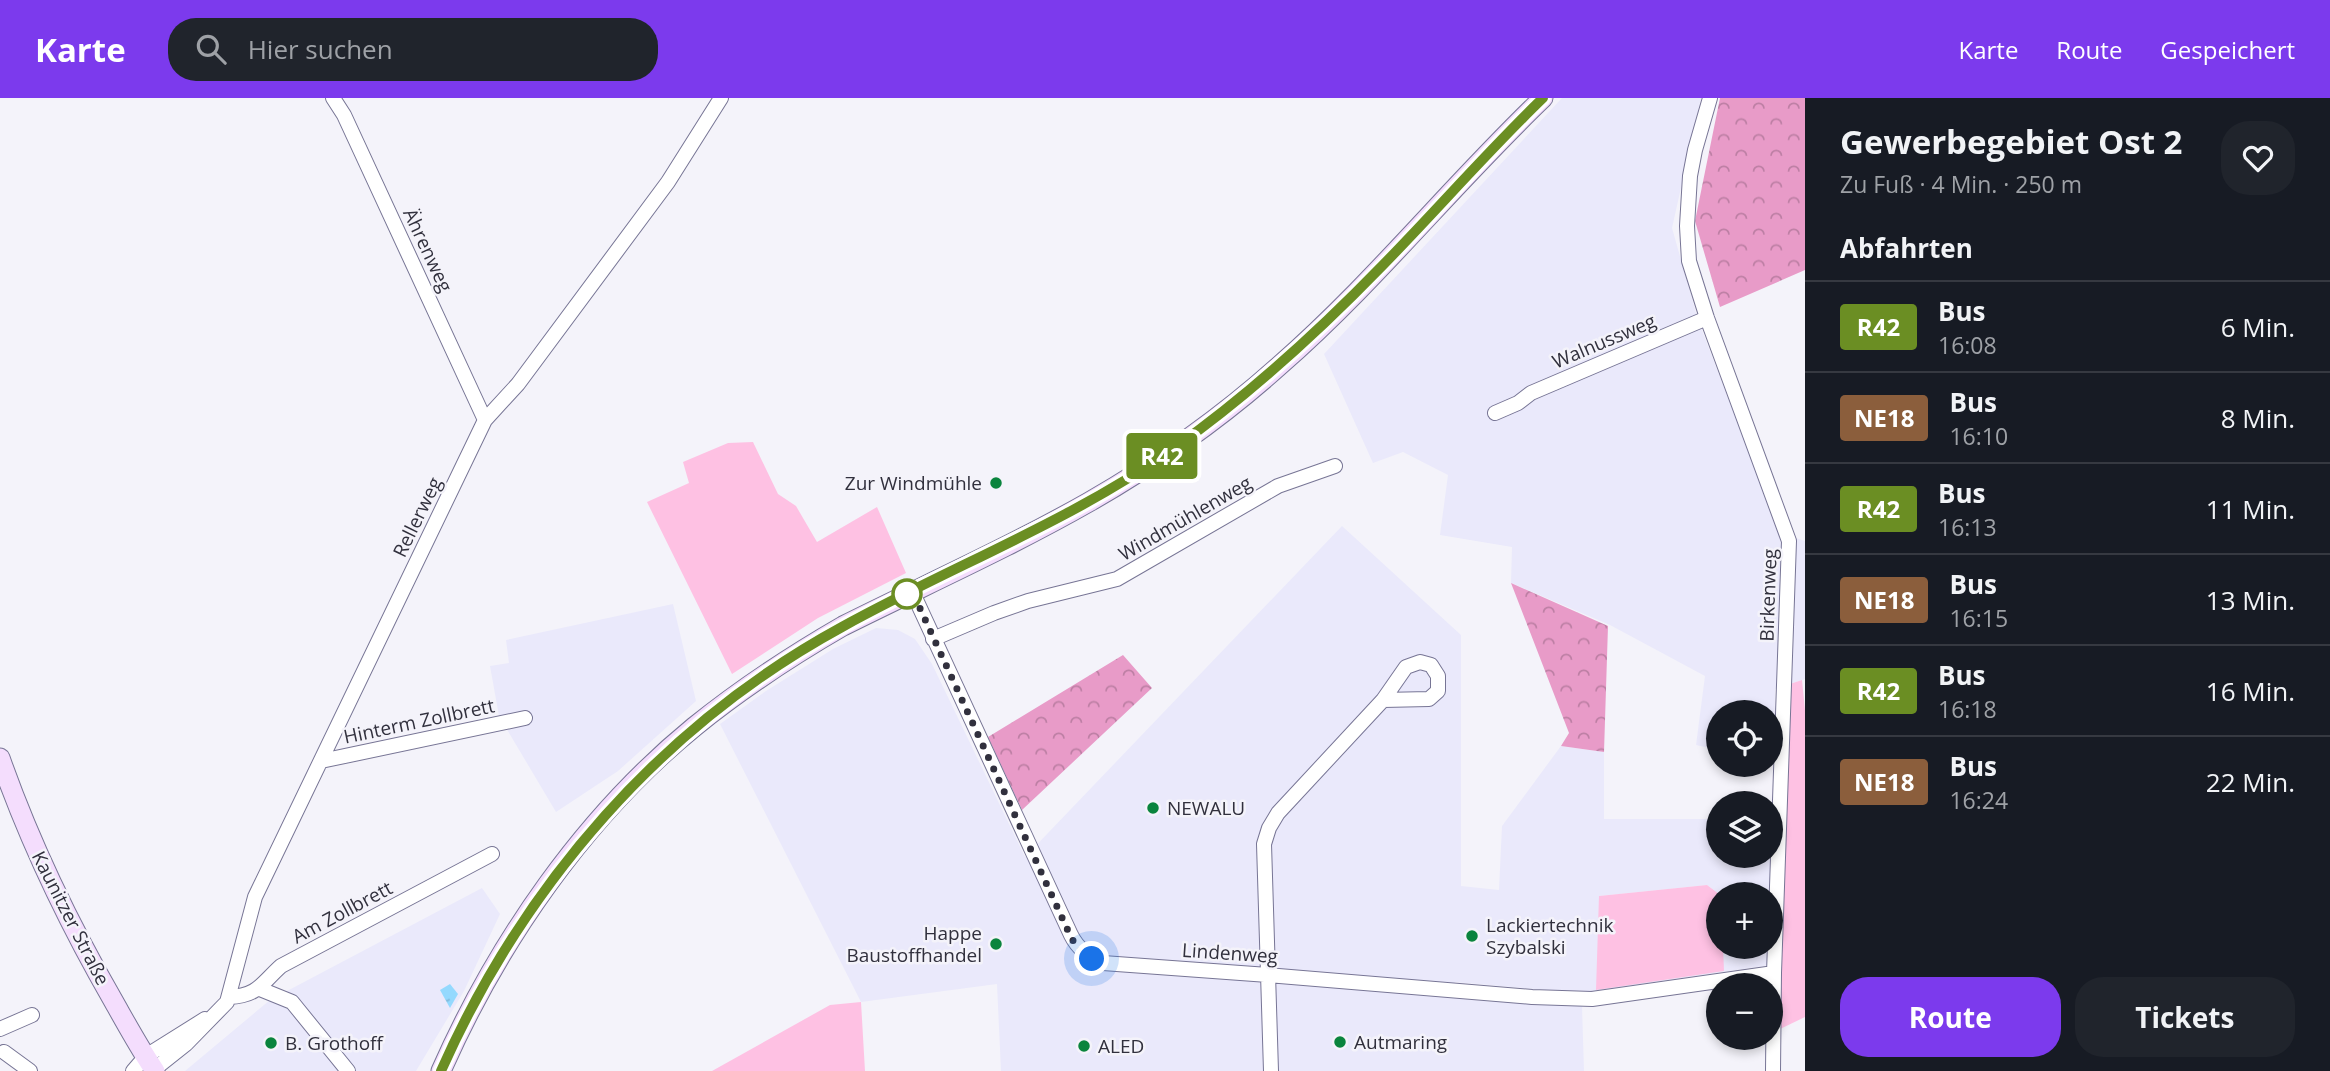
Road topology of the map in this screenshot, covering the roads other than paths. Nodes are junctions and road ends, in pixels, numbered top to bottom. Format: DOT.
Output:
graph roads {
  1 [pos="333,98"];
  2 [pos="721,98"];
  3 [pos="1543,98"];
  4 [pos="1710,98"];
  5 [pos="1707,318"];
  6 [pos="1494,413"];
  7 [pos="485,420"];
  8 [pos="1335,466"];
  9 [pos="912,591"];
  10 [pos="933,639"];
  11 [pos="1383,701"];
  12 [pos="525,718"];
  13 [pos="0,758"];
  14 [pos="321,761"];
  15 [pos="492,853"];
  16 [pos="1774,973"];
  17 [pos="1268,975"];
  18 [pos="1706,983"];
  19 [pos="260,989"];
  20 [pos="229,997"];
  21 [pos="32,1015"];
  22 [pos="0,1029"];
  23 [pos="0,1037"];
  24 [pos="1773,1050"];
  25 [pos="2,1054"];
  26 [pos="148,1068"];
  27 [pos="30,1071"];
  28 [pos="348,1071"];
  29 [pos="441,1071"];
  30 [pos="1271,1071"];
  31 [pos="1773,1071"];
  1 -- 7 [label="street, Ährenweg"];
  2 -- 7 [label="street, Rellerweg"];
  3 -- 9 [label="main road"];
  4 -- 5 [label="street, Birkenweg"];
  5 -- 6 [label="street, Walnussweg"];
  5 -- 16 [label="street, Birkenweg"];
  7 -- 14 [label="street, Rellerweg"];
  8 -- 10 [label="street, Windmühlenweg"];
  9 -- 10 [label="street, Lindenweg"];
  9 -- 29 [label="main road"];
  10 -- 17 [label="street, Lindenweg"];
  11 -- 17 [label="street"];
  12 -- 14 [label="street, Hinterm Zollbrett"];
  13 -- 26 [label="main road, Kaunitzer Straße"];
  14 -- 20 [label="street, Rellerweg"];
  15 -- 19 [label="street, Am Zollbrett"];
  17 -- 18 [label="street, Lindenweg"];
  17 -- 30 [label="street"];
  19 -- 20 [label="street"];
  19 -- 28 [label="street"];
  20 -- 26 [label="street"];
  21 -- 22 [label="street"];
  23 -- 25 [label="street"];
  24 -- 31 [label="street, Birkenweg"];
  25 -- 27 [label="street"];
}
